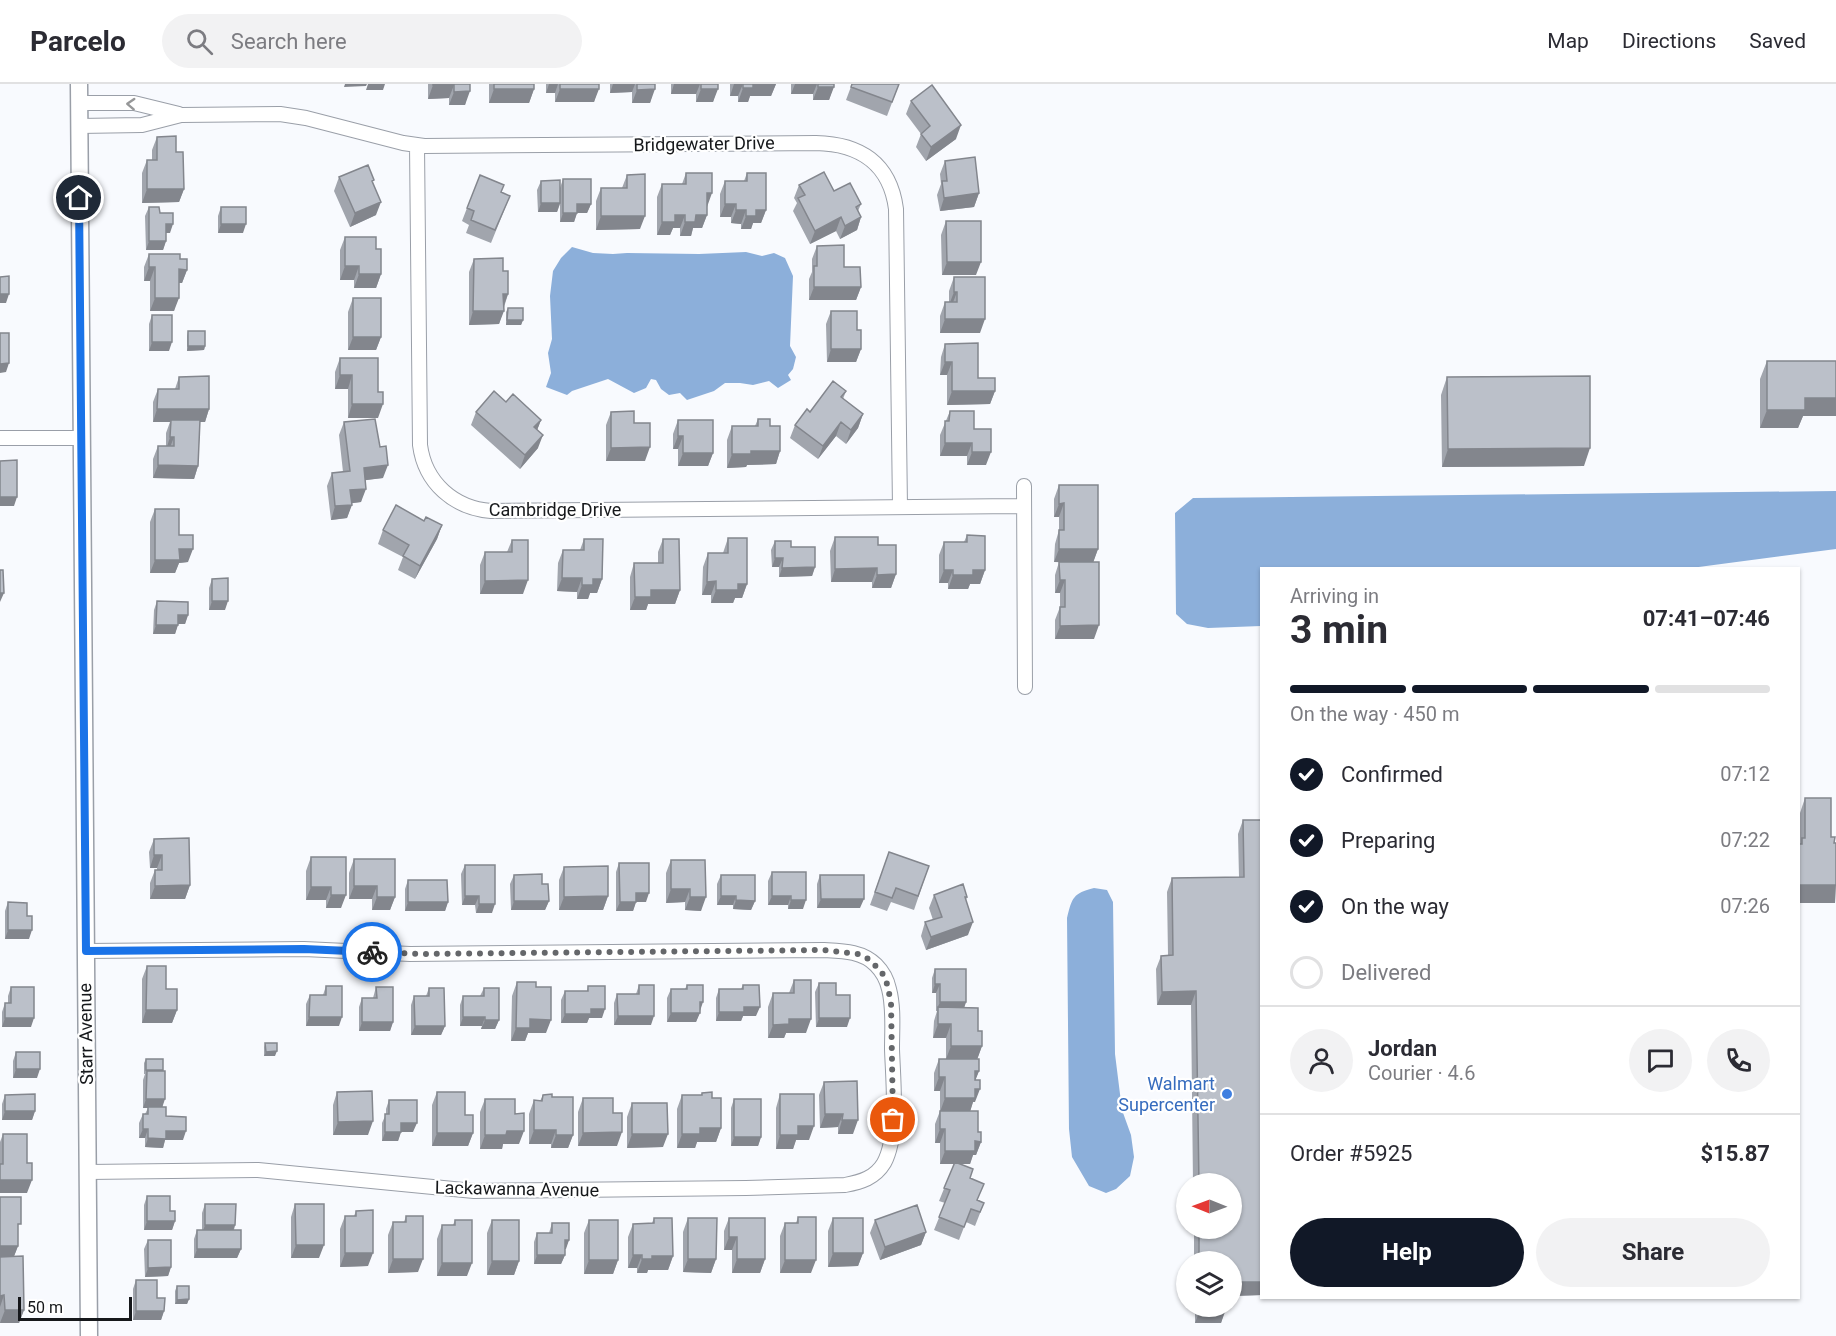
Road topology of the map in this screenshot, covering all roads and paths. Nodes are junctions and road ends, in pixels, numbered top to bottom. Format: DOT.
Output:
graph roads {
  1 [pos="79,84"];
  2 [pos="79,103"];
  3 [pos="181,115"];
  4 [pos="79,126"];
  5 [pos="417,145"];
  6 [pos="0,438"];
  7 [pos="81,438"];
  8 [pos="1024,486"];
  9 [pos="1024,506"];
  10 [pos="900,507"];
  11 [pos="1025,687"];
  12 [pos="86,951"];
  13 [pos="88,1172"];
  14 [pos="89,1336"];
  1 -- 2 [label="street, Starr Avenue"];
  3 -- 2 [label="street, Bridgewater Drive, one-way"];
  2 -- 4 [label="street, Starr Avenue"];
  3 -- 4 [label="street, Bridgewater Drive"];
  3 -- 5 [label="street, Bridgewater Drive"];
  4 -- 7 [label="street, Starr Avenue"];
  5 -- 10 [label="street, Bridgewater Drive"];
  5 -- 10 [label="street, Cambridge Drive"];
  6 -- 7 [label="street"];
  7 -- 12 [label="street, Starr Avenue"];
  8 -- 9 [label="street"];
  9 -- 10 [label="street, Cambridge Drive"];
  9 -- 11 [label="street"];
  12 -- 13 [label="street, Starr Avenue"];
  12 -- 13 [label="street, Lackawanna Avenue"];
  13 -- 14 [label="street, Starr Avenue"];
}
